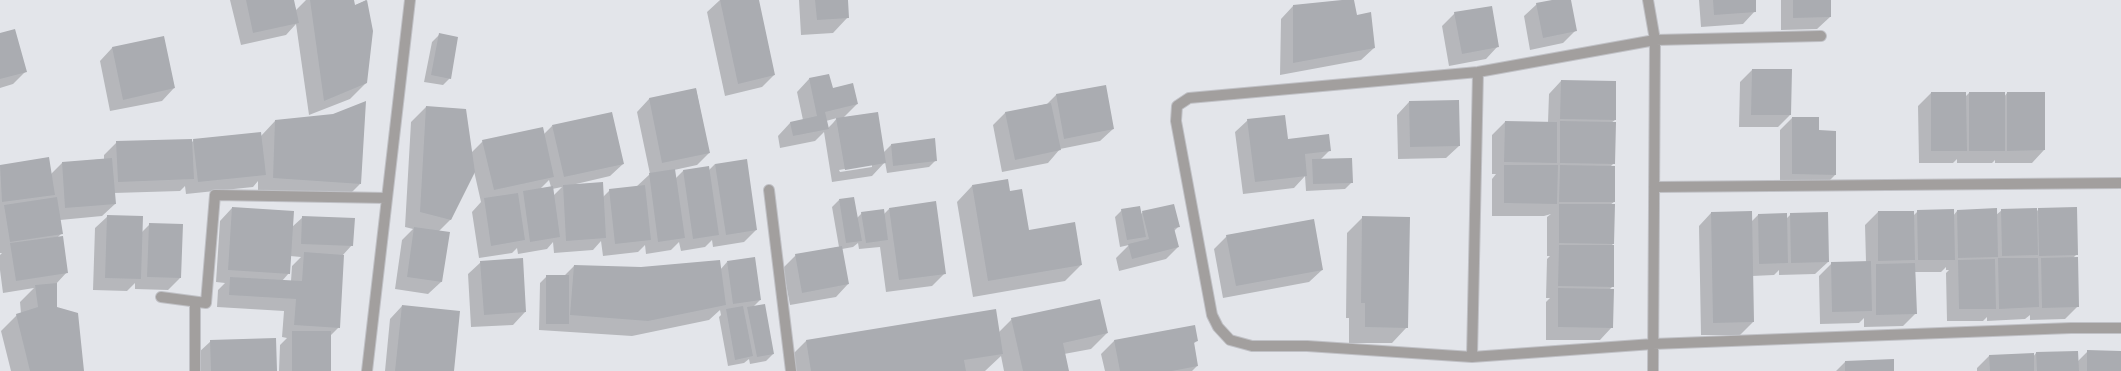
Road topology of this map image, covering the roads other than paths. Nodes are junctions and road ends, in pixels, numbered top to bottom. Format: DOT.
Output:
graph roads {
  1 [pos="410,0"];
  2 [pos="1648,0"];
  3 [pos="1821,36"];
  4 [pos="1655,40"];
  5 [pos="1478,72"];
  6 [pos="2121,183"];
  7 [pos="1654,186"];
  8 [pos="769,190"];
  9 [pos="387,198"];
  10 [pos="162,297"];
  11 [pos="195,302"];
  12 [pos="2121,328"];
  13 [pos="1653,344"];
  14 [pos="1472,357"];
  15 [pos="196,371"];
  16 [pos="367,371"];
  17 [pos="791,371"];
  18 [pos="1653,371"];
  1 -- 9 [label="street"];
  2 -- 4 [label="street"];
  3 -- 4 [label="street"];
  4 -- 5 [label="street"];
  4 -- 7 [label="street"];
  5 -- 14 [label="street"];
  5 -- 14 [label="street"];
  6 -- 7 [label="street"];
  7 -- 13 [label="street"];
  8 -- 17 [label="street"];
  9 -- 11 [label="street"];
  9 -- 16 [label="street"];
  10 -- 11 [label="street"];
  11 -- 15 [label="street"];
  12 -- 13 [label="street"];
  13 -- 14 [label="street"];
  13 -- 18 [label="street"];
}
